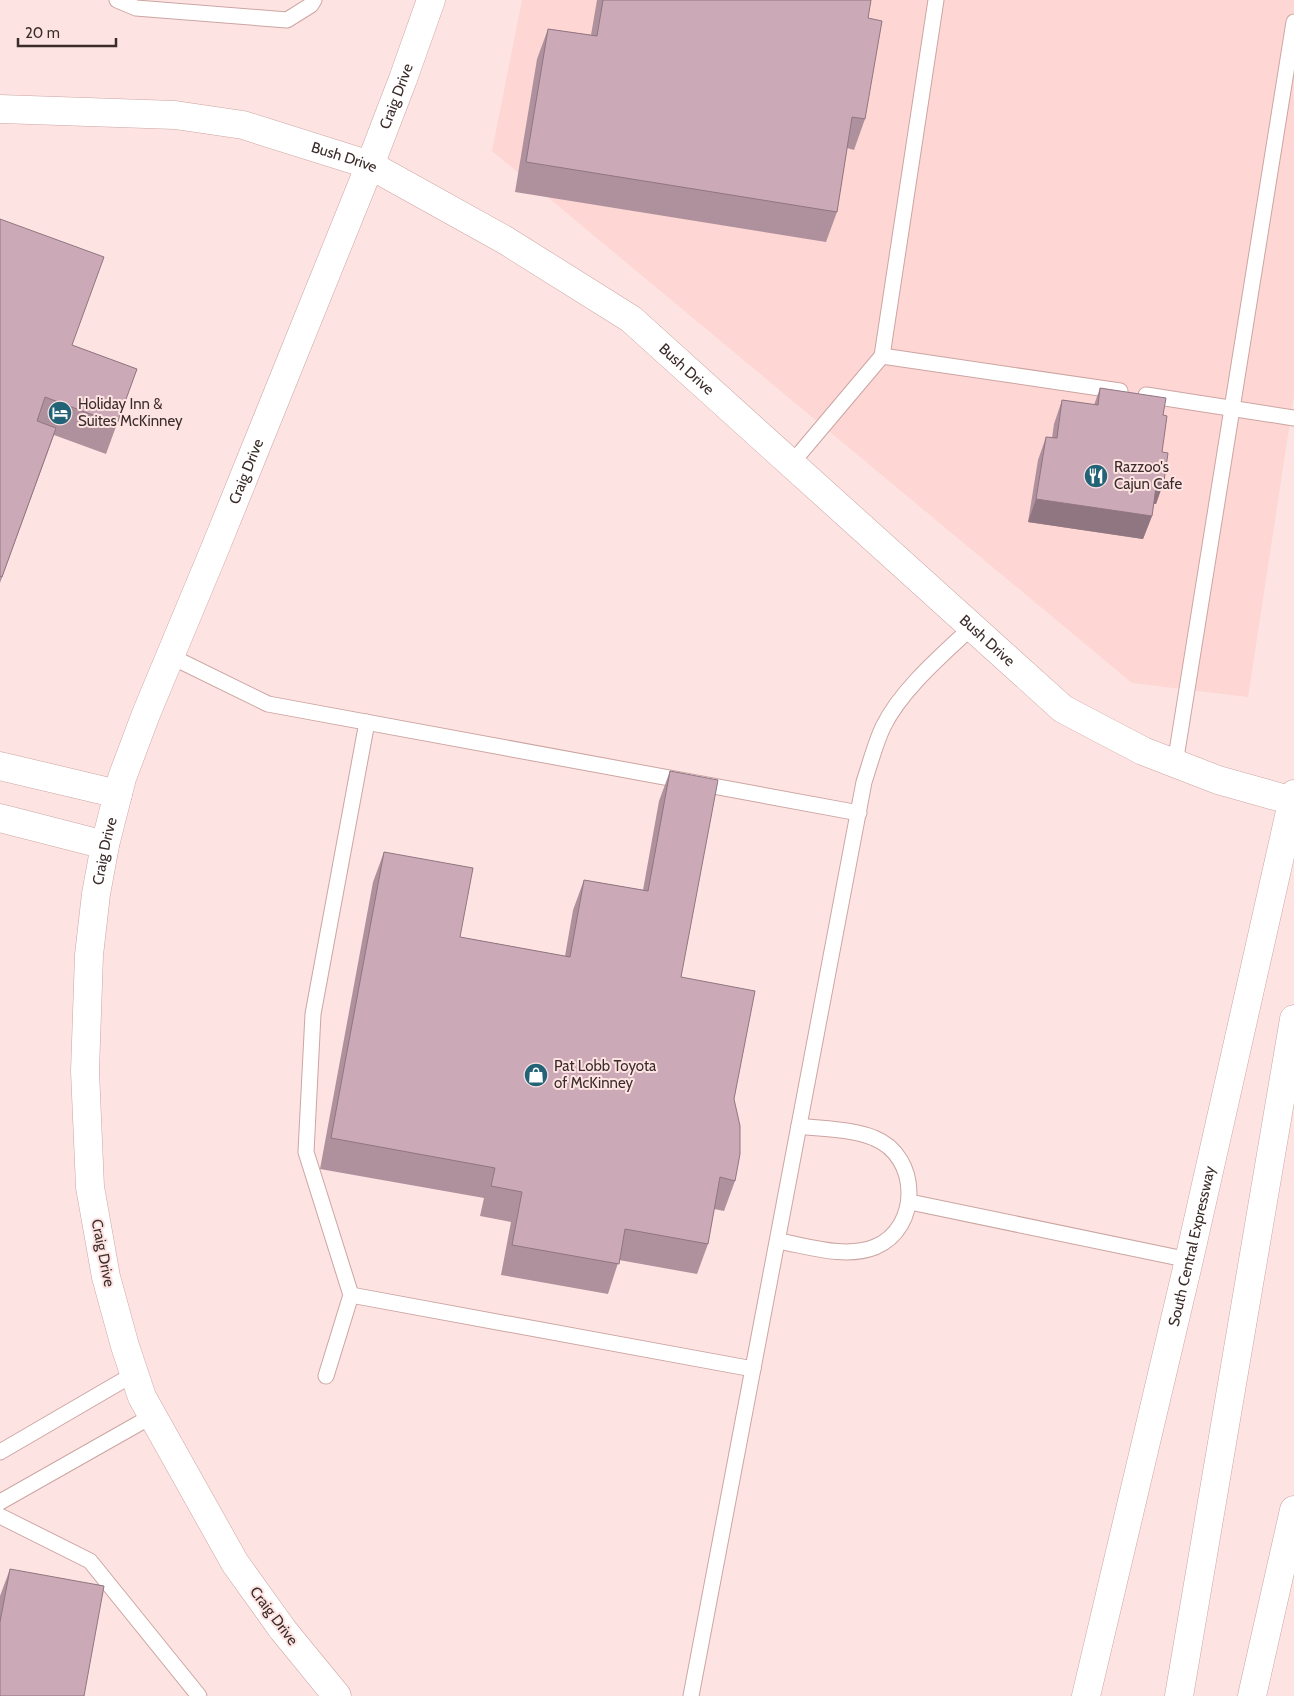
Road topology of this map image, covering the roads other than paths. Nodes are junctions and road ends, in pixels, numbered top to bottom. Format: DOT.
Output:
graph roads {
  1 [pos="117,0"];
  2 [pos="314,0"];
  3 [pos="431,0"];
  4 [pos="936,0"];
  5 [pos="1294,22"];
  6 [pos="0,109"];
  7 [pos="370,165"];
  8 [pos="882,356"];
  9 [pos="1231,408"];
  10 [pos="1294,418"];
  11 [pos="791,464"];
  12 [pos="972,627"];
  13 [pos="170,656"];
  14 [pos="368,722"];
  15 [pos="1175,764"];
  16 [pos="0,766"];
  17 [pos="118,794"];
  18 [pos="1293,797"];
  19 [pos="859,813"];
  20 [pos="0,818"];
  21 [pos="105,845"];
  22 [pos="1294,1019"];
  23 [pos="799,1126"];
  24 [pos="910,1202"];
  25 [pos="778,1241"];
  26 [pos="1188,1260"];
  27 [pos="351,1295"];
  28 [pos="754,1369"];
  29 [pos="134,1374"];
  30 [pos="326,1376"];
  31 [pos="152,1416"];
  32 [pos="0,1452"];
  33 [pos="0,1502"];
  34 [pos="1294,1510"];
  35 [pos="0,1516"];
  36 [pos="199,1696"];
  37 [pos="337,1696"];
  38 [pos="691,1696"];
  39 [pos="1086,1696"];
  40 [pos="1179,1696"];
  41 [pos="1252,1696"];
  1 -- 2 [label="lane"];
  3 -- 7 [label="main road, Craig Drive"];
  4 -- 8 [label="lane"];
  5 -- 9 [label="lane"];
  6 -- 7 [label="main road, Bush Drive"];
  7 -- 11 [label="main road, Bush Drive"];
  7 -- 13 [label="main road, Craig Drive"];
  8 -- 9 [label="lane"];
  8 -- 11 [label="lane"];
  9 -- 10 [label="lane"];
  9 -- 15 [label="lane"];
  11 -- 12 [label="main road, Bush Drive"];
  12 -- 15 [label="main road, Bush Drive"];
  12 -- 19 [label="lane"];
  13 -- 14 [label="lane"];
  13 -- 17 [label="main road, Craig Drive"];
  14 -- 19 [label="lane"];
  14 -- 27 [label="lane"];
  15 -- 18 [label="main road, Bush Drive"];
  16 -- 17 [label="main road"];
  17 -- 21 [label="main road, Craig Drive"];
  18 -- 26 [label="main road, South Central Expressway"];
  19 -- 23 [label="lane"];
  20 -- 21 [label="main road"];
  21 -- 29 [label="main road, Craig Drive"];
  22 -- 40 [label="main road"];
  23 -- 24 [label="lane"];
  23 -- 25 [label="lane"];
  24 -- 25 [label="lane"];
  24 -- 26 [label="lane"];
  25 -- 28 [label="lane"];
  26 -- 39 [label="main road, South Central Expressway"];
  27 -- 28 [label="lane"];
  27 -- 30 [label="lane"];
  28 -- 38 [label="lane"];
  29 -- 31 [label="main road, Craig Drive"];
  29 -- 32 [label="lane"];
  31 -- 33 [label="lane"];
  31 -- 37 [label="main road, Craig Drive"];
  34 -- 41 [label="main road"];
  35 -- 36 [label="lane"];
}
